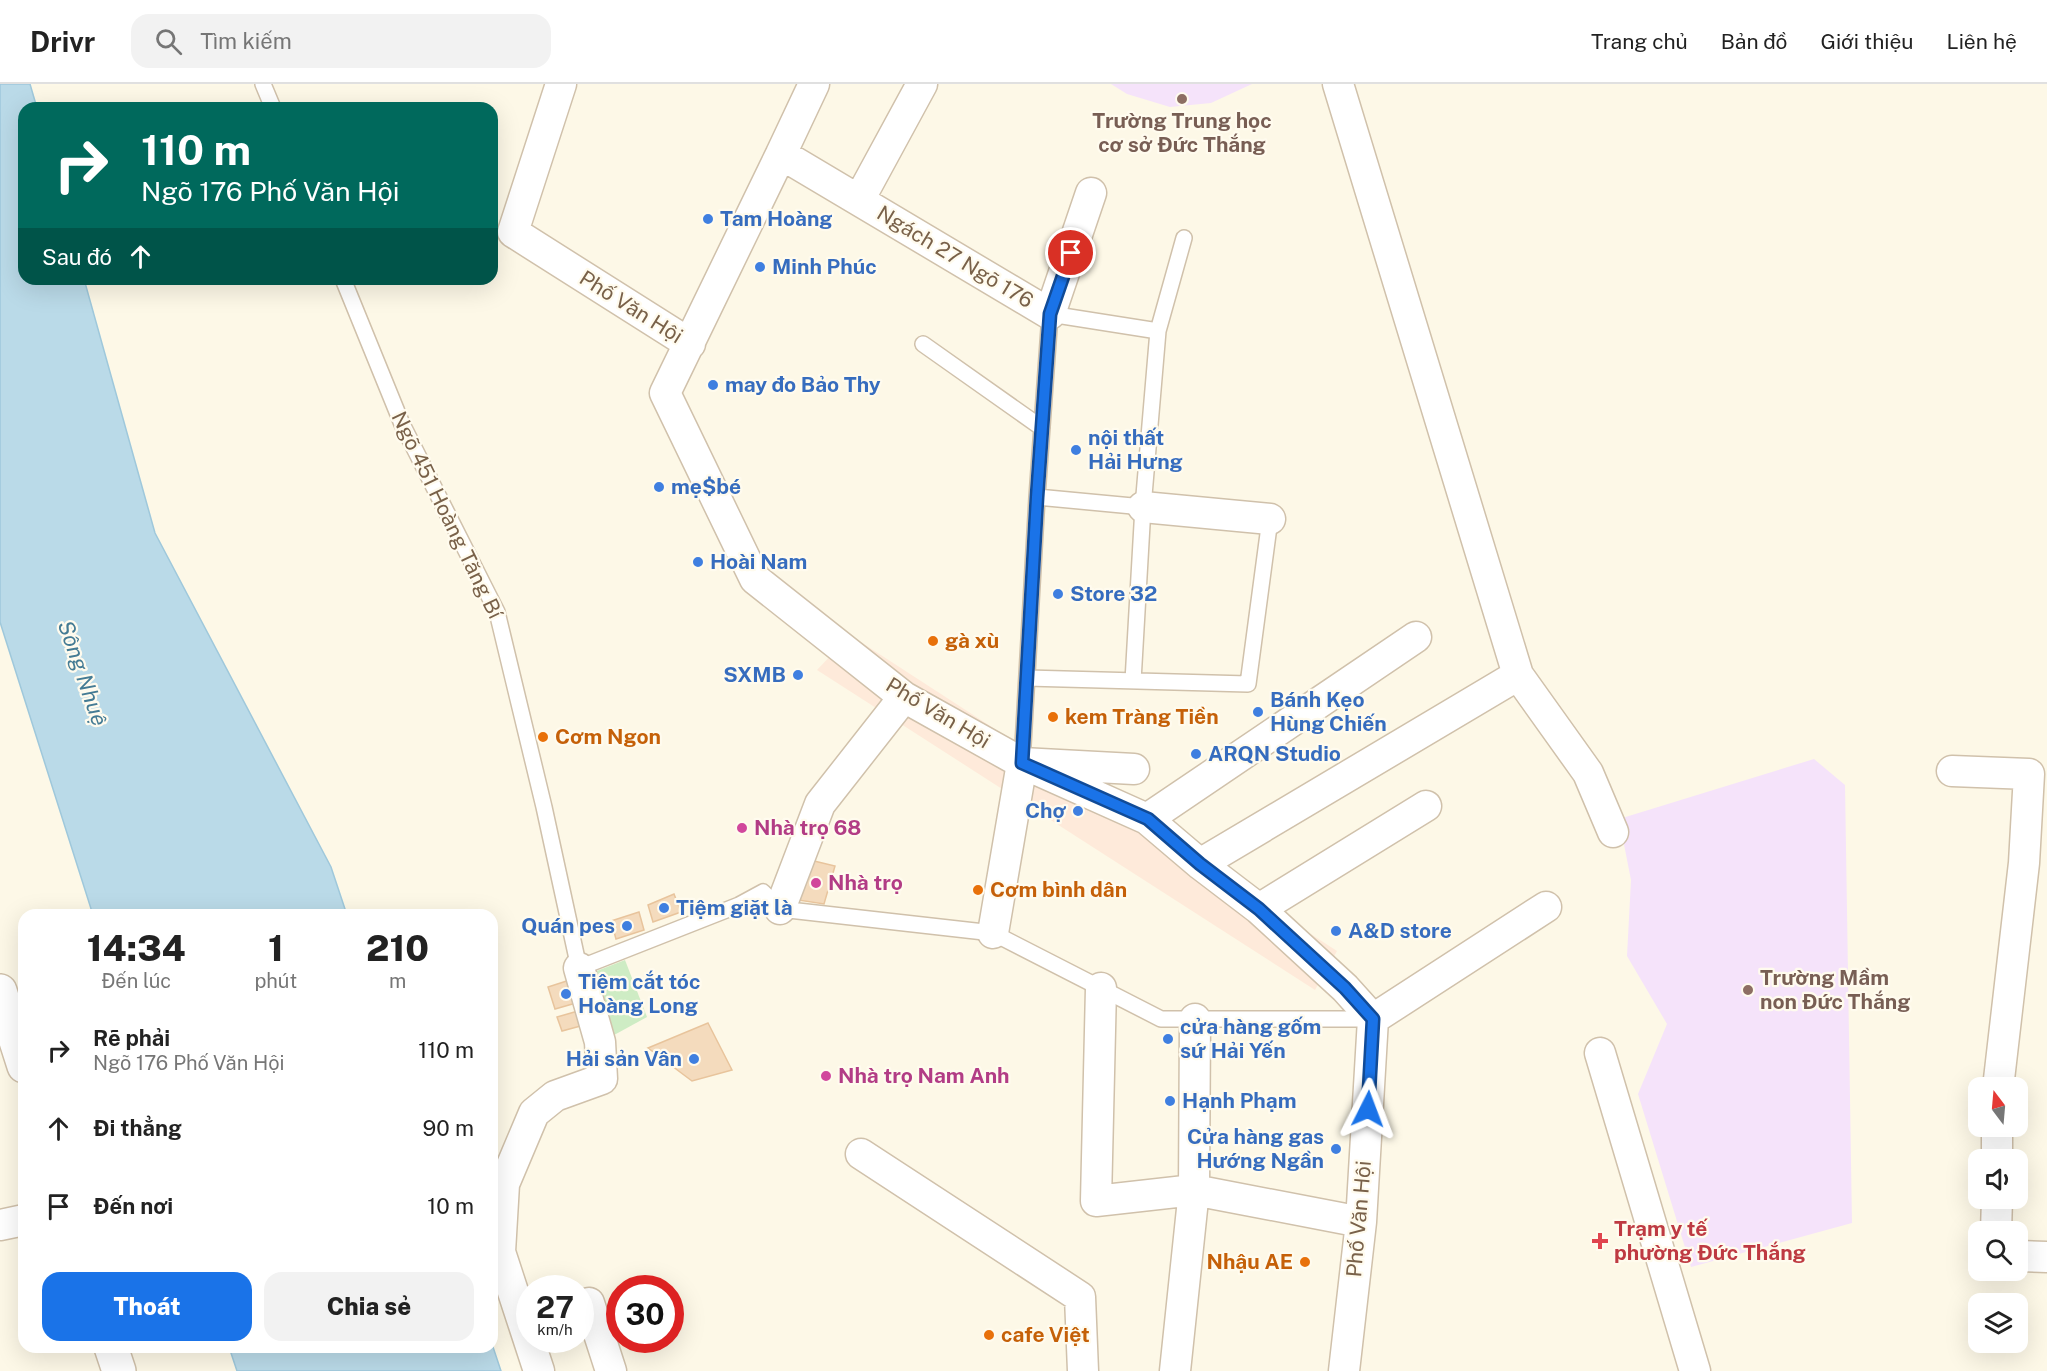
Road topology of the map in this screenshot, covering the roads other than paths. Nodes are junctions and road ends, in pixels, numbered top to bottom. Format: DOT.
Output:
graph roads {
  1 [pos="263,84"];
  2 [pos="561,84"];
  3 [pos="814,84"];
  4 [pos="922,84"];
  5 [pos="1338,84"];
  6 [pos="270,102"];
  7 [pos="781,154"];
  8 [pos="1091,193"];
  9 [pos="859,200"];
  10 [pos="1184,238"];
  11 [pos="345,285"];
  12 [pos="1050,314"];
  13 [pos="1158,331"];
  14 [pos="690,344"];
  15 [pos="923,344"];
  16 [pos="1042,428"];
  17 [pos="1037,497"];
  18 [pos="1143,507"];
  19 [pos="1270,519"];
  20 [pos="1416,637"];
  21 [pos="1518,675"];
  22 [pos="1028,678"];
  23 [pos="1133,681"];
  24 [pos="904,697"];
  25 [pos="1022,763"];
  26 [pos="1134,769"];
  27 [pos="1952,771"];
  28 [pos="1426,806"];
  29 [pos="1148,819"];
  30 [pos="1613,832"];
  31 [pos="1200,864"];
  32 [pos="2035,869"];
  33 [pos="1546,907"];
  34 [pos="780,909"];
  35 [pos="1259,909"];
  36 [pos="993,933"];
  37 [pos="579,968"];
  38 [pos="1101,988"];
  39 [pos="0,991"];
  40 [pos="1195,1019"];
  41 [pos="1373,1019"];
  42 [pos="18,1047"];
  43 [pos="1600,1053"];
  44 [pos="2000,1077"];
  45 [pos="861,1154"];
  46 [pos="1194,1190"];
  47 [pos="18,1221"];
  48 [pos="1361,1222"];
  49 [pos="0,1225"];
  50 [pos="2028,1256"];
  51 [pos="2047,1257"];
  52 [pos="594,1318"];
  53 [pos="113,1353"];
  54 [pos="119,1371"];
  55 [pos="539,1371"];
  56 [pos="611,1371"];
  57 [pos="1083,1371"];
  58 [pos="1175,1371"];
  59 [pos="1344,1371"];
  60 [pos="1695,1371"];
  1 -- 6 [label="lane"];
  2 -- 14 [label="street, Phố Văn Hội"];
  3 -- 7 [label="street"];
  4 -- 9 [label="street"];
  5 -- 21 [label="street"];
  7 -- 9 [label="street, Ngách 27 Ngõ 176"];
  7 -- 14 [label="street"];
  8 -- 12 [label="street"];
  9 -- 12 [label="street, Ngách 27 Ngõ 176"];
  10 -- 13 [label="lane"];
  11 -- 37 [label="lane, Ngõ 451 Hoàng Tăng Bí"];
  12 -- 13 [label="lane"];
  12 -- 16 [label="lane"];
  13 -- 18 [label="lane"];
  14 -- 24 [label="street, Phố Văn Hội"];
  15 -- 16 [label="lane"];
  16 -- 17 [label="lane"];
  17 -- 18 [label="lane"];
  17 -- 22 [label="lane"];
  18 -- 19 [label="street"];
  18 -- 23 [label="lane"];
  19 -- 23 [label="lane"];
  20 -- 29 [label="street"];
  21 -- 30 [label="street"];
  21 -- 31 [label="street"];
  22 -- 23 [label="lane"];
  22 -- 25 [label="lane"];
  24 -- 25 [label="street, Phố Văn Hội"];
  24 -- 34 [label="street"];
  25 -- 26 [label="street"];
  25 -- 29 [label="street, Phố Văn Hội"];
  25 -- 36 [label="street"];
  27 -- 32 [label="street"];
  28 -- 35 [label="street"];
  29 -- 31 [label="street, Phố Văn Hội"];
  31 -- 35 [label="street, Phố Văn Hội"];
  32 -- 44 [label="street"];
  33 -- 41 [label="street"];
  34 -- 36 [label="lane"];
  34 -- 37 [label="lane"];
  35 -- 41 [label="street, Phố Văn Hội"];
  36 -- 38 [label="lane"];
  37 -- 55 [label="street"];
  38 -- 40 [label="lane"];
  38 -- 46 [label="street"];
  39 -- 42 [label="street"];
  40 -- 41 [label="lane"];
  40 -- 46 [label="street"];
  41 -- 48 [label="street, Phố Văn Hội"];
  43 -- 60 [label="street"];
  45 -- 57 [label="street"];
  46 -- 48 [label="street"];
  46 -- 58 [label="street"];
  47 -- 49 [label="street"];
  48 -- 59 [label="street, Phố Văn Hội"];
  50 -- 51 [label="street"];
  52 -- 56 [label="street"];
  53 -- 54 [label="street"];
}
